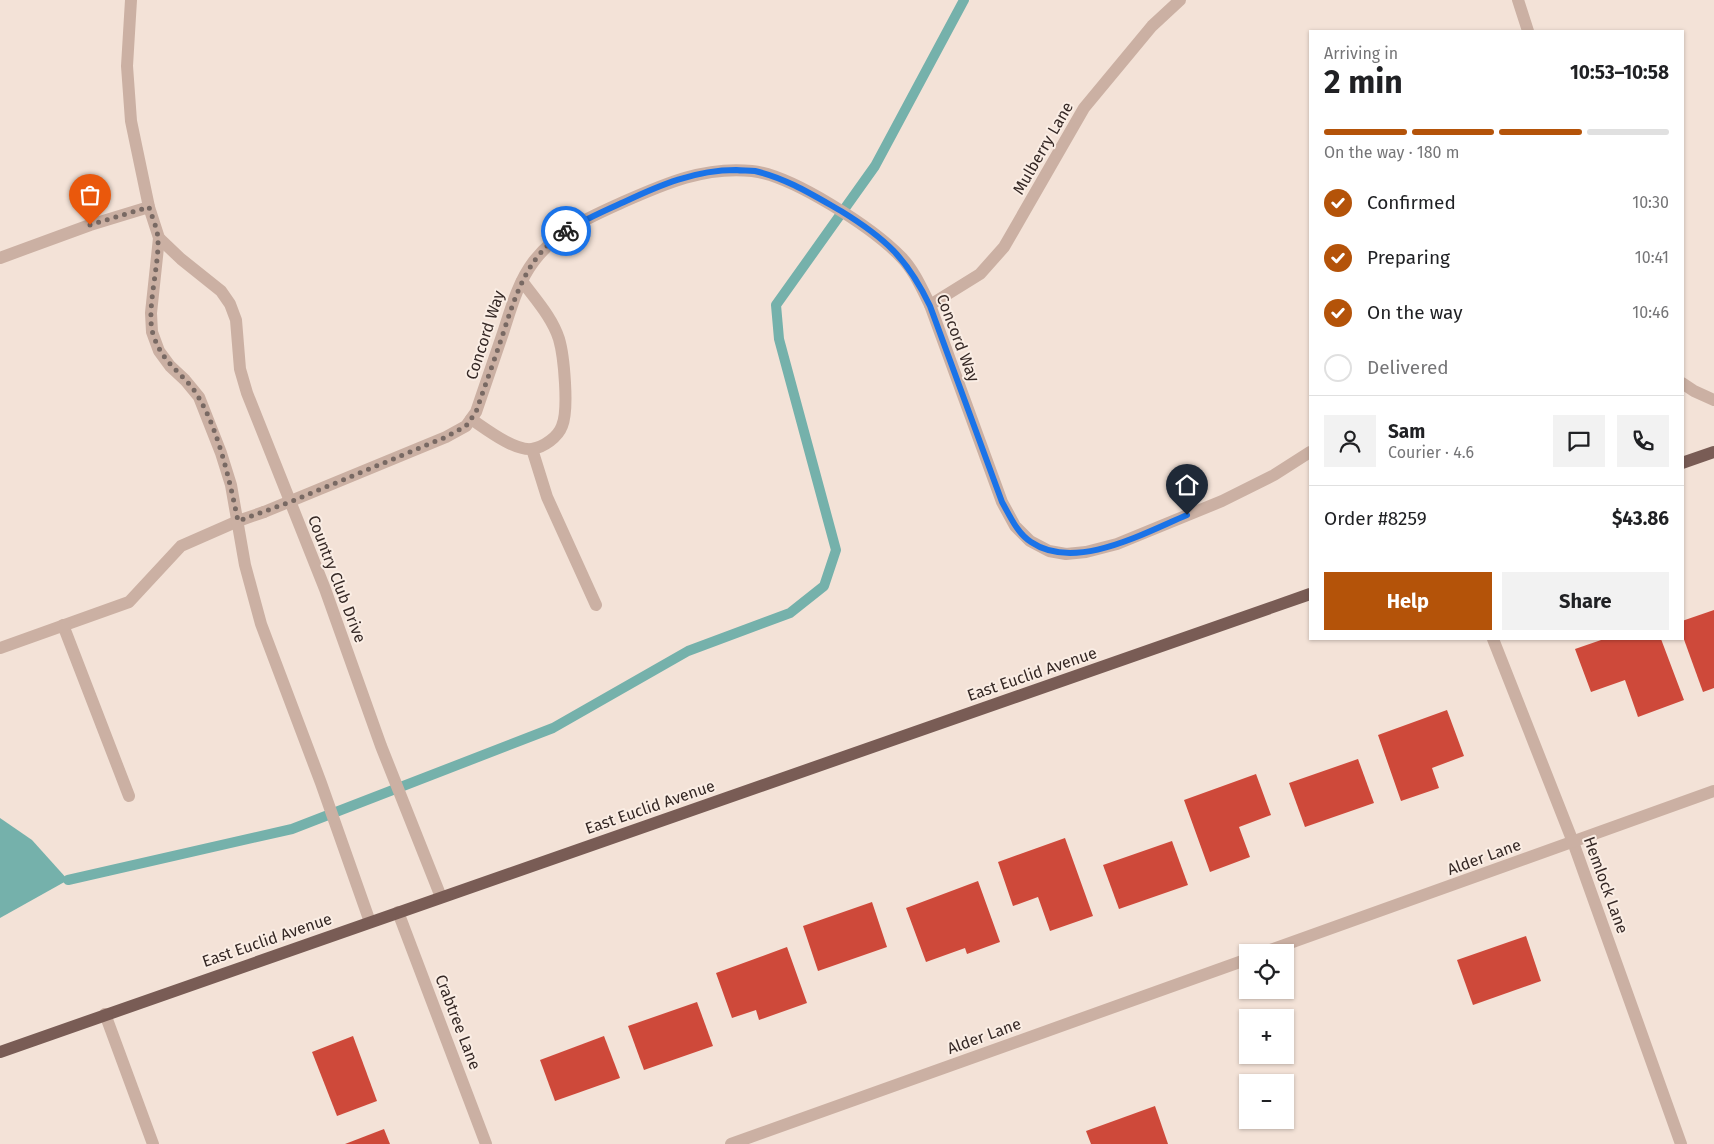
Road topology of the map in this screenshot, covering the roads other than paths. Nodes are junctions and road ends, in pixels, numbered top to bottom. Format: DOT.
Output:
graph roads {
  1 [pos="132,0"];
  2 [pos="1180,0"];
  3 [pos="1518,0"];
  4 [pos="1528,30"];
  5 [pos="149,207"];
  6 [pos="159,238"];
  7 [pos="0,258"];
  8 [pos="522,281"];
  9 [pos="930,306"];
  10 [pos="1684,384"];
  11 [pos="1714,400"];
  12 [pos="471,420"];
  13 [pos="532,449"];
  14 [pos="1714,452"];
  15 [pos="1309,453"];
  16 [pos="1684,462"];
  17 [pos="290,502"];
  18 [pos="238,521"];
  19 [pos="1309,594"];
  20 [pos="596,605"];
  21 [pos="63,625"];
  22 [pos="1493,640"];
  23 [pos="0,648"];
  24 [pos="1714,791"];
  25 [pos="129,796"];
  26 [pos="1573,842"];
  27 [pos="441,897"];
  28 [pos="398,912"];
  29 [pos="370,922"];
  30 [pos="1287,944"];
  31 [pos="1239,962"];
  32 [pos="106,1014"];
  33 [pos="0,1052"];
  34 [pos="153,1144"];
  35 [pos="486,1144"];
  36 [pos="730,1144"];
  37 [pos="1681,1144"];
  1 -- 5 [label="street, Country Club Drive"];
  2 -- 9 [label="street, Mulberry Lane"];
  3 -- 4 [label="street"];
  5 -- 6 [label="street, Country Club Drive"];
  5 -- 7 [label="street"];
  6 -- 17 [label="street, Country Club Drive"];
  6 -- 18 [label="street, Country Club Drive"];
  8 -- 9 [label="street, Concord Way"];
  8 -- 12 [label="street, Concord Way"];
  8 -- 13 [label="street"];
  9 -- 15 [label="street, Concord Way"];
  10 -- 11 [label="street"];
  12 -- 13 [label="street"];
  12 -- 17 [label="street"];
  13 -- 20 [label="street"];
  14 -- 16 [label="main road"];
  17 -- 18 [label="street"];
  17 -- 27 [label="street, Country Club Drive"];
  18 -- 21 [label="street"];
  18 -- 29 [label="street, Country Club Drive"];
  19 -- 27 [label="main road, East Euclid Avenue"];
  21 -- 23 [label="street"];
  21 -- 25 [label="street"];
  22 -- 26 [label="street, Hemlock Lane"];
  24 -- 26 [label="street, Alder Lane"];
  26 -- 30 [label="street, Alder Lane"];
  26 -- 37 [label="street, Hemlock Lane"];
  27 -- 28 [label="main road, East Euclid Avenue"];
  28 -- 29 [label="main road, East Euclid Avenue"];
  28 -- 35 [label="street, Crabtree Lane"];
  29 -- 32 [label="main road, East Euclid Avenue"];
  31 -- 36 [label="street, Alder Lane"];
  32 -- 33 [label="main road, East Euclid Avenue"];
  32 -- 34 [label="street"];
}
